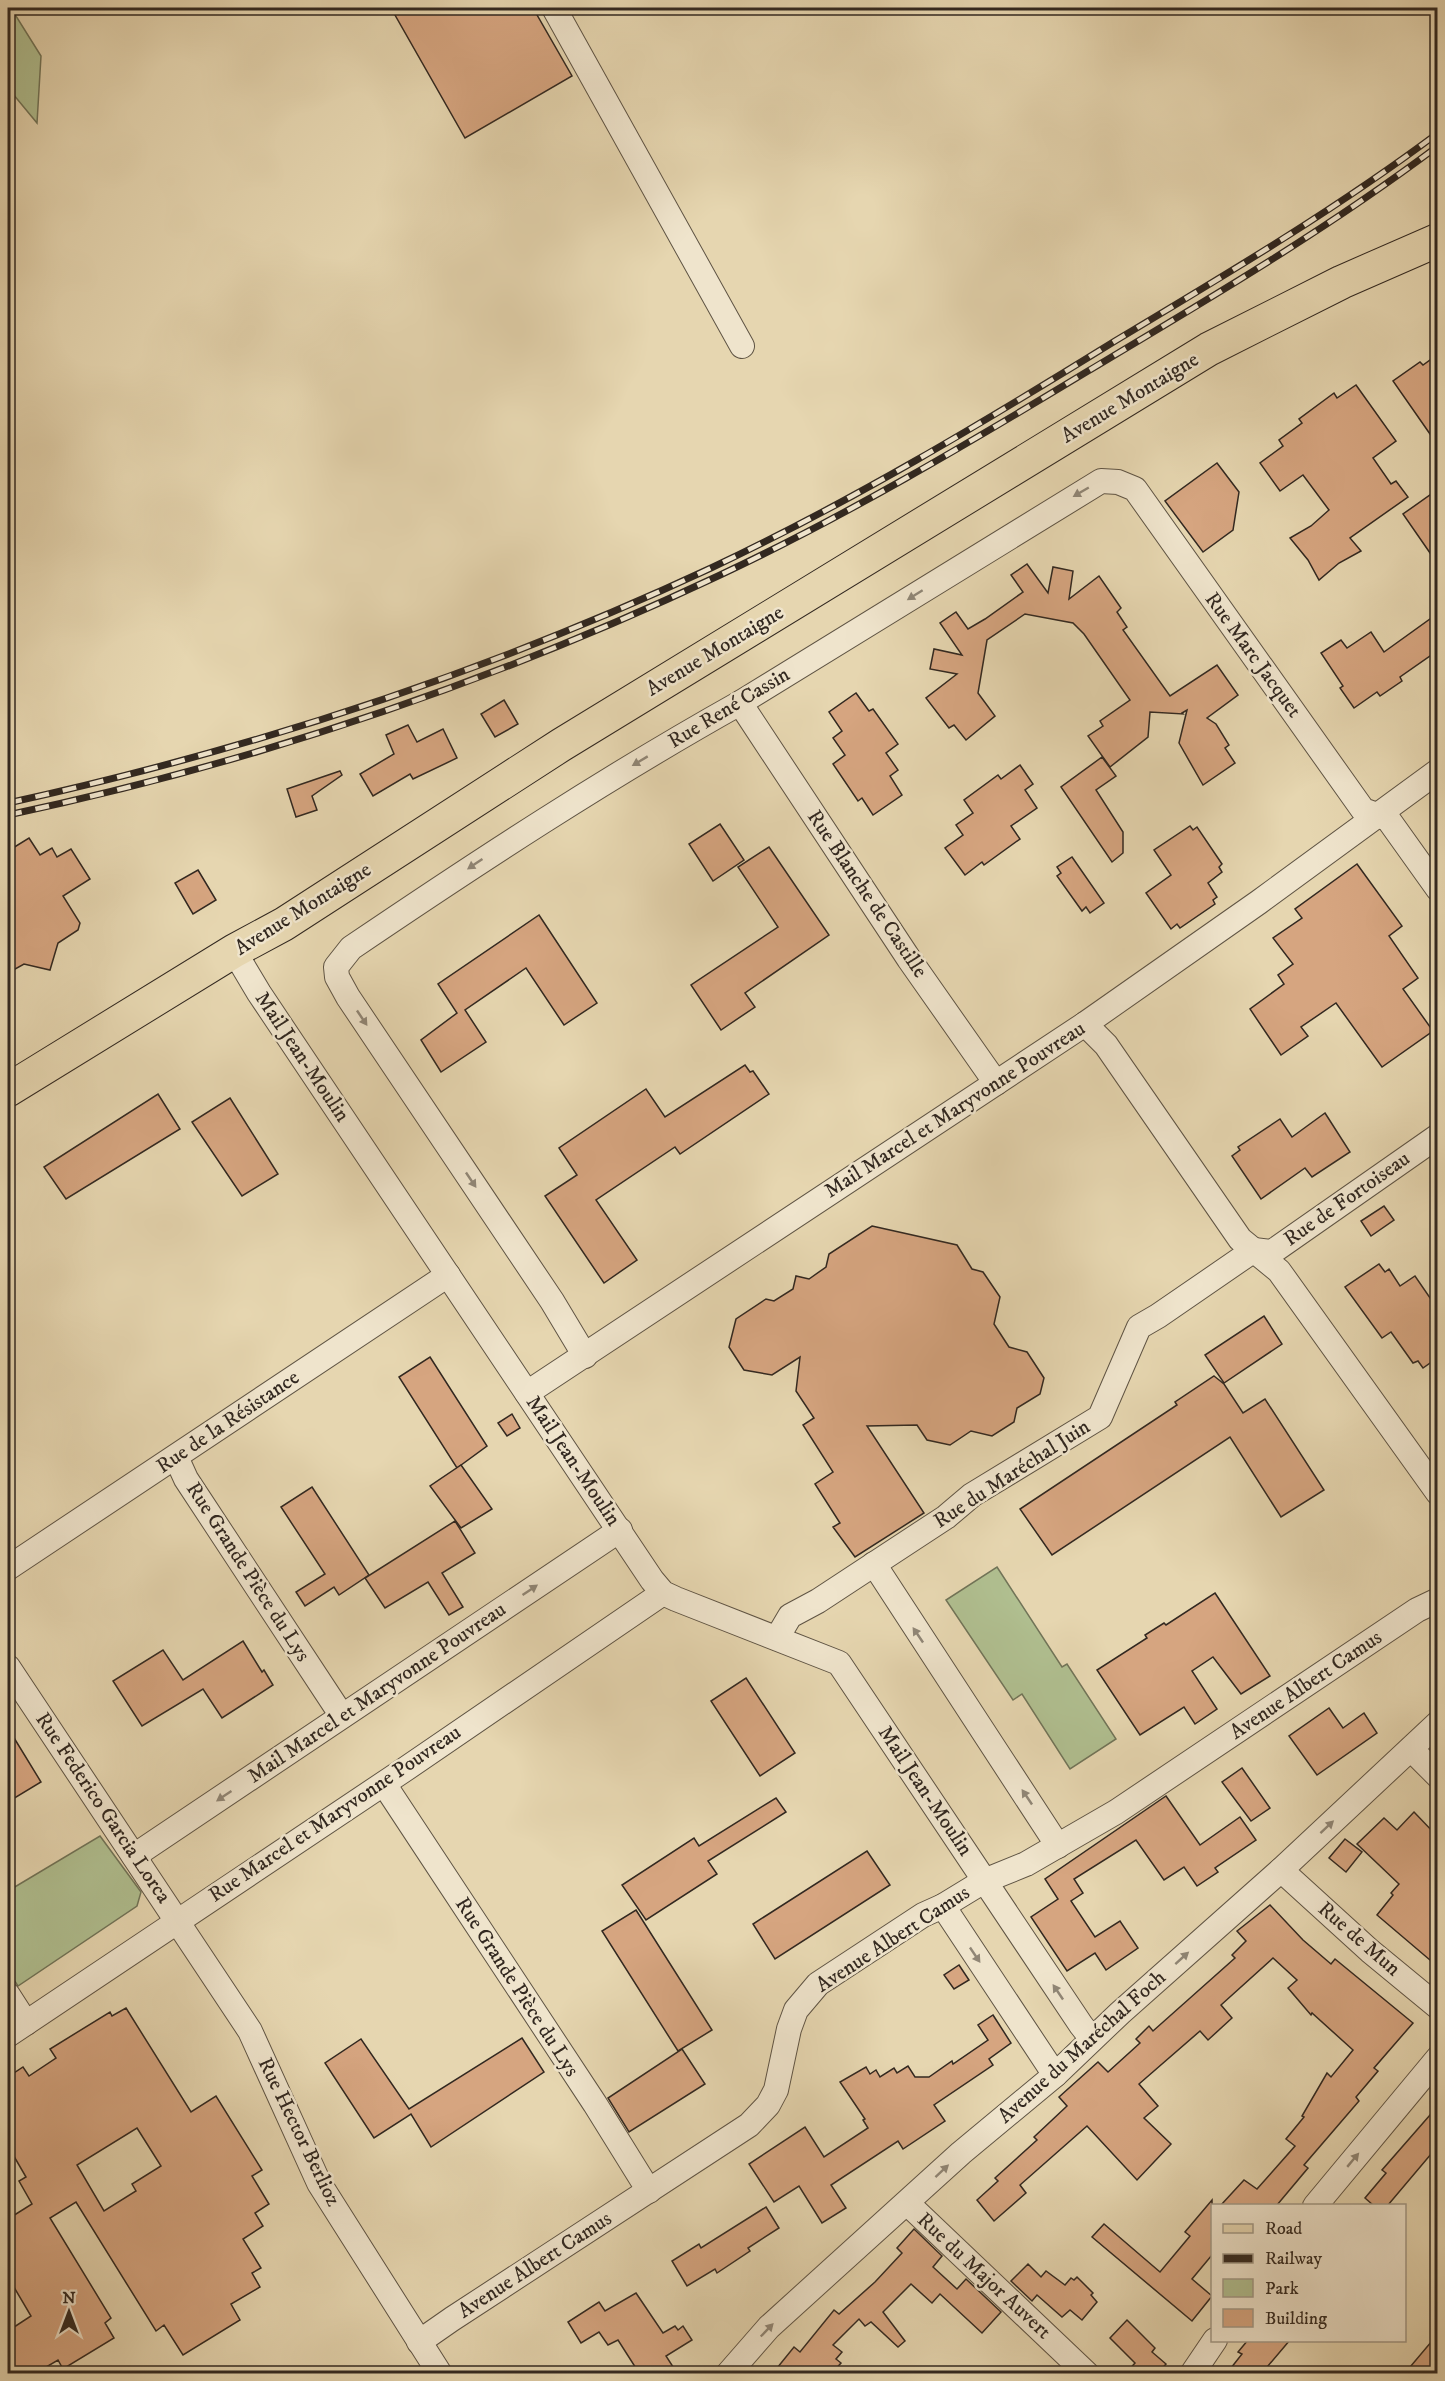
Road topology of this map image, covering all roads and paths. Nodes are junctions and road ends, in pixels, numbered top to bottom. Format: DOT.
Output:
graph roads {
  1 [pos="554,8"];
  2 [pos="1437,240"];
  3 [pos="742,346"];
  4 [pos="1135,489"];
  5 [pos="740,703"];
  6 [pos="1437,771"];
  7 [pos="1376,816"];
  8 [pos="1437,889"];
  9 [pos="234,951"];
  10 [pos="1085,1024"];
  11 [pos="996,1083"];
  12 [pos="8,1090"];
  13 [pos="1437,1136"];
  14 [pos="1254,1250"];
  15 [pos="448,1275"];
  16 [pos="585,1356"];
  17 [pos="527,1393"];
  18 [pos="176,1457"];
  19 [pos="1437,1493"];
  20 [pos="620,1530"];
  21 [pos="874,1564"];
  22 [pos="8,1568"];
  23 [pos="663,1593"];
  24 [pos="1437,1599"];
  25 [pos="818,1601"];
  26 [pos="777,1638"];
  27 [pos="812,1651"];
  28 [pos="8,1666"];
  29 [pos="342,1716"];
  30 [pos="1437,1723"];
  31 [pos="1411,1749"];
  32 [pos="1437,1776"];
  33 [pos="384,1784"];
  34 [pos="1058,1846"];
  35 [pos="134,1856"];
  36 [pos="1281,1870"];
  37 [pos="984,1881"];
  38 [pos="942,1906"];
  39 [pos="178,1920"];
  40 [pos="8,1995"];
  41 [pos="1437,2007"];
  42 [pos="17,2029"];
  43 [pos="1092,2039"];
  44 [pos="1437,2058"];
  45 [pos="1055,2074"];
  46 [pos="649,2191"];
  47 [pos="907,2203"];
  48 [pos="1316,2204"];
  49 [pos="419,2342"];
  50 [pos="1214,2342"];
  51 [pos="440,2373"];
  52 [pos="728,2373"];
  53 [pos="1087,2373"];
  54 [pos="1192,2373"];
  1 -- 3 [label="street"];
  2 -- 9 [label="main road, Avenue Montaigne"];
  4 -- 5 [label="street, Rue René Cassin, one-way"];
  4 -- 7 [label="street, Rue Marc Jacquet"];
  5 -- 11 [label="street, Rue Blanche de Castille"];
  5 -- 16 [label="street, Rue René Cassin, one-way"];
  6 -- 7 [label="street, Mail Marcel et Maryvonne Pouvreau"];
  7 -- 8 [label="street, Rue Marc Jacquet"];
  7 -- 10 [label="street, Mail Marcel et Maryvonne Pouvreau"];
  9 -- 12 [label="main road, Avenue Montaigne"];
  9 -- 15 [label="street, Mail Jean-Moulin"];
  10 -- 11 [label="street, Mail Marcel et Maryvonne Pouvreau"];
  10 -- 14 [label="street"];
  11 -- 16 [label="street, Mail Marcel et Maryvonne Pouvreau"];
  13 -- 14 [label="street, Rue de Fortoiseau"];
  14 -- 19 [label="street"];
  14 -- 21 [label="street, Rue du Maréchal Juin"];
  15 -- 17 [label="street, Mail Jean-Moulin"];
  15 -- 18 [label="street, Rue de la Résistance"];
  16 -- 17 [label="street, Mail Marcel et Maryvonne Pouvreau"];
  17 -- 20 [label="street, Mail Jean-Moulin"];
  18 -- 22 [label="street, Rue de la Résistance"];
  18 -- 29 [label="street, Rue Grande Pièce du Lys"];
  20 -- 23 [label="street, Mail Jean-Moulin"];
  29 -- 20 [label="street, Mail Marcel et Maryvonne Pouvreau, one-way"];
  21 -- 25 [label="street, Rue du Maréchal Juin"];
  34 -- 21 [label="street, one-way"];
  23 -- 26 [label="street, Mail Jean-Moulin"];
  23 -- 33 [label="street, Rue Marcel et Maryvonne Pouvreau"];
  24 -- 34 [label="street, Avenue Albert Camus"];
  25 -- 26 [label="street, Rue du Maréchal Juin"];
  25 -- 27 [label="street"];
  26 -- 27 [label="street, Mail Jean-Moulin"];
  27 -- 37 [label="street, Mail Jean-Moulin"];
  28 -- 35 [label="street, Rue Federico Garcia Lorca"];
  29 -- 35 [label="street, Mail Marcel et Maryvonne Pouvreau, one-way"];
  30 -- 31 [label="street, Avenue du Maréchal Foch"];
  31 -- 32 [label="street"];
  36 -- 31 [label="street, Avenue du Maréchal Foch, one-way"];
  33 -- 39 [label="street, Rue Marcel et Maryvonne Pouvreau"];
  33 -- 46 [label="street, Rue Grande Pièce du Lys"];
  34 -- 37 [label="street, Avenue Albert Camus"];
  35 -- 39 [label="street, Rue Federico Garcia Lorca"];
  36 -- 41 [label="street, Rue de Mun"];
  43 -- 36 [label="street, Avenue du Maréchal Foch, one-way"];
  37 -- 38 [label="street, Avenue Albert Camus"];
  43 -- 37 [label="street, Mail Jean-Moulin, one-way"];
  38 -- 45 [label="street, one-way"];
  38 -- 46 [label="street, Avenue Albert Camus"];
  39 -- 42 [label="street, Rue Marcel et Maryvonne Pouvreau"];
  39 -- 49 [label="street, Rue Hector Berlioz"];
  40 -- 42 [label="street"];
  43 -- 45 [label="street, Avenue du Maréchal Foch"];
  48 -- 44 [label="street, one-way"];
  47 -- 45 [label="street, Avenue du Maréchal Foch, one-way"];
  46 -- 49 [label="street, Avenue Albert Camus"];
  52 -- 47 [label="street, Avenue du Maréchal Foch, one-way"];
  47 -- 53 [label="street, Rue du Major Auvert"];
  49 -- 51 [label="street, Rue Hector Berlioz"];
  50 -- 54 [label="street"];
}
